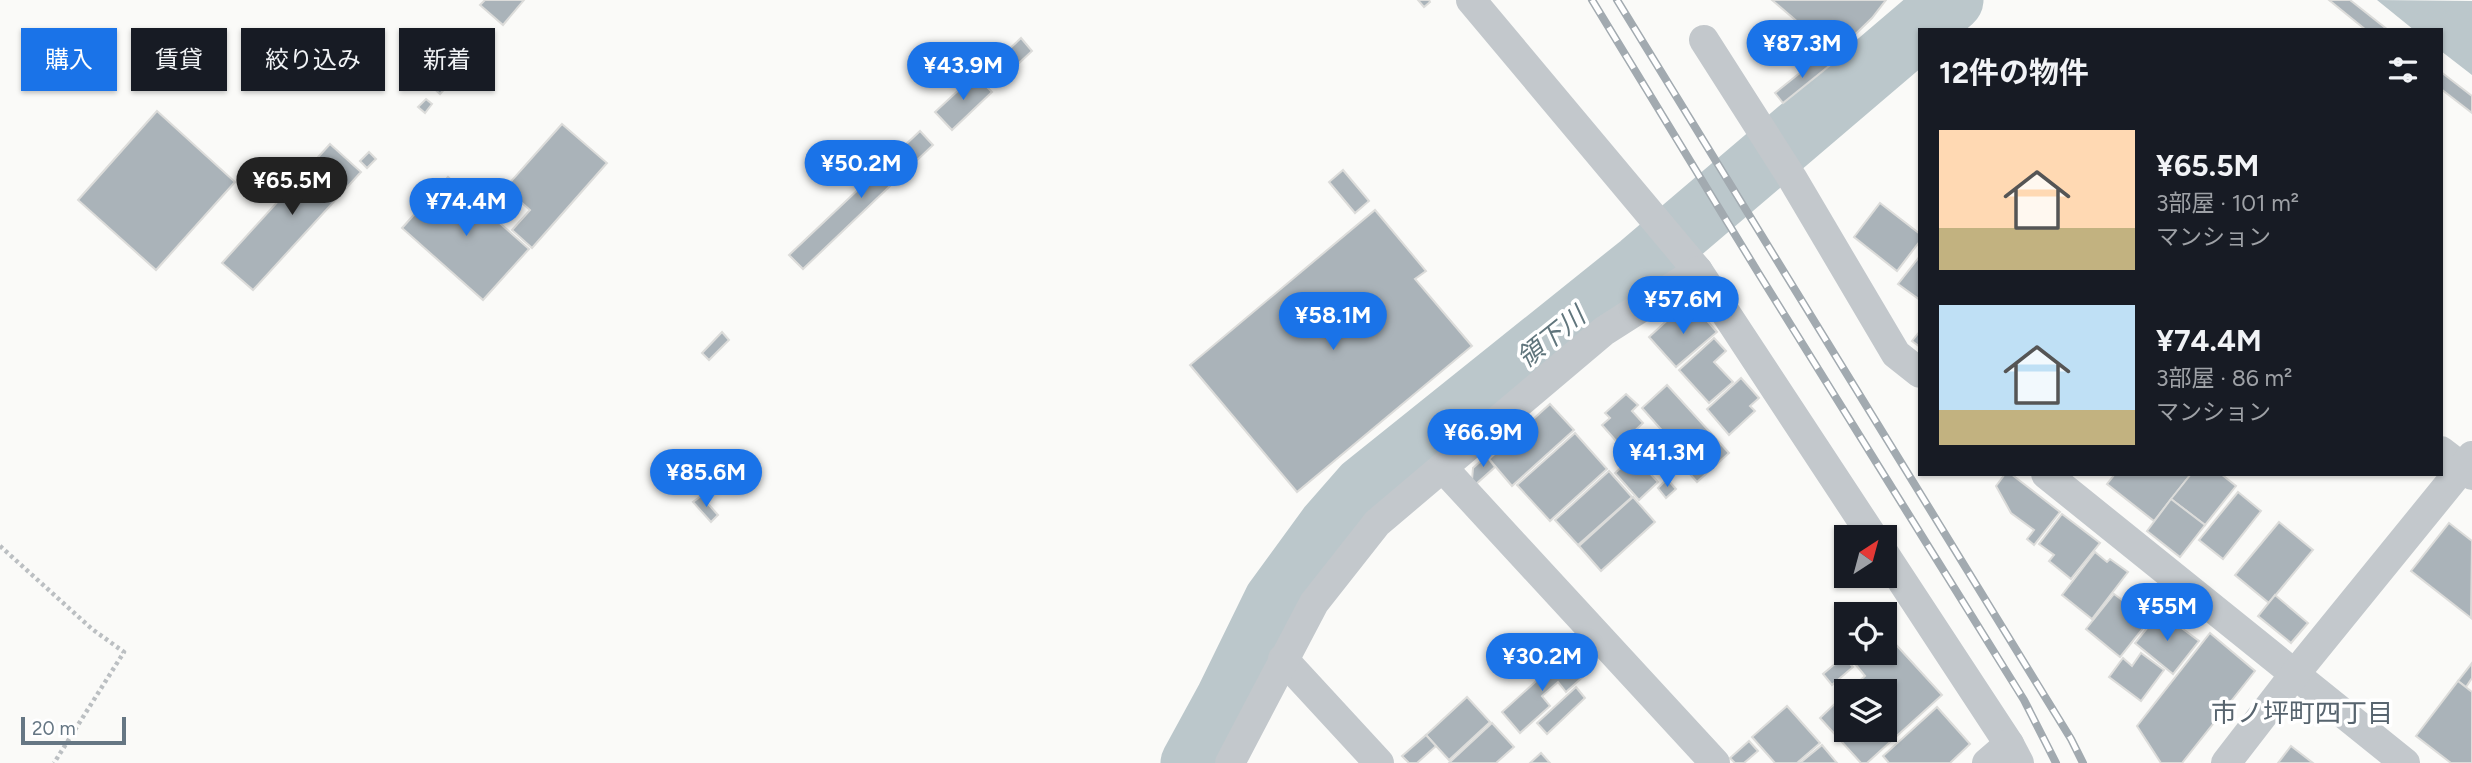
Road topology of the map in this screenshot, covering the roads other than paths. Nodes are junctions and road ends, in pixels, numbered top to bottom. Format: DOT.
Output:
graph roads {
  1 [pos="1471,0"];
  2 [pos="1704,40"];
  3 [pos="1692,264"];
  4 [pos="1918,371"];
  5 [pos="2462,463"];
  6 [pos="1443,468"];
  7 [pos="2048,476"];
  8 [pos="1865,525"];
  9 [pos="1897,575"];
  10 [pos="1283,659"];
  11 [pos="2294,674"];
  12 [pos="2005,757"];
  13 [pos="1230,763"];
  14 [pos="1379,763"];
  15 [pos="1716,763"];
  16 [pos="2226,763"];
  17 [pos="2405,763"];
  1 -- 3 [label="street"];
  2 -- 4 [label="street"];
  3 -- 6 [label="street"];
  3 -- 8 [label="street"];
  5 -- 11 [label="street"];
  6 -- 10 [label="street"];
  6 -- 15 [label="street"];
  7 -- 11 [label="street"];
  9 -- 12 [label="street"];
  10 -- 13 [label="street"];
  10 -- 14 [label="street"];
  11 -- 16 [label="street"];
  11 -- 17 [label="street"];
}
